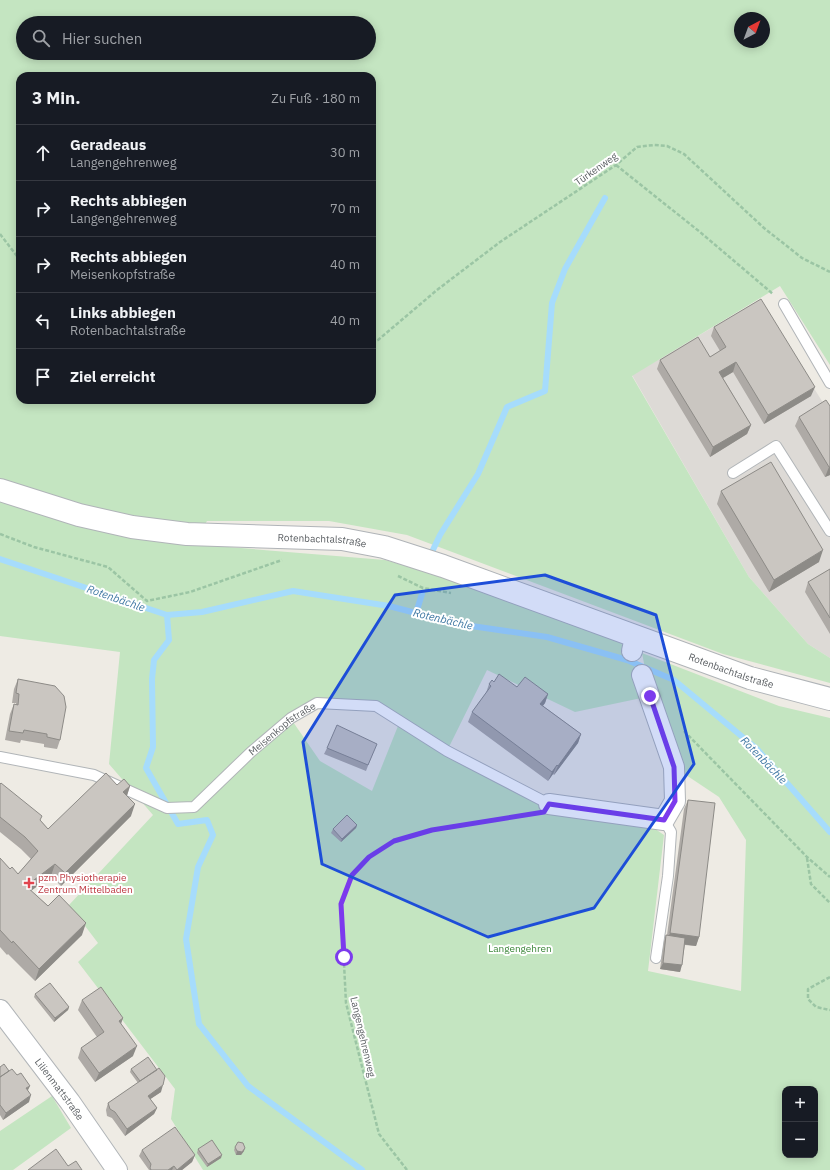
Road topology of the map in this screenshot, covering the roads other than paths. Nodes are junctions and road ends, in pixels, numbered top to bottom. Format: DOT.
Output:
graph roads {
  1 [pos="784,304"];
  2 [pos="830,383"];
  3 [pos="734,473"];
  4 [pos="0,490"];
  5 [pos="830,531"];
  6 [pos="642,675"];
  7 [pos="830,699"];
  8 [pos="0,757"];
  9 [pos="549,804"];
  10 [pos="664,820"];
  11 [pos="656,958"];
  12 [pos="0,1010"];
  13 [pos="117,1170"];
  1 -- 2 [label="lane"];
  3 -- 5 [label="lane"];
  4 -- 7 [label="main road, Rotenbachtalstraße"];
  6 -- 10 [label="street"];
  8 -- 9 [label="lane, Meisenkopfstraße"];
  9 -- 10 [label="street, Meisenkopfstraße"];
  10 -- 11 [label="lane"];
  12 -- 13 [label="street, Lilienmattstraße"];
}
